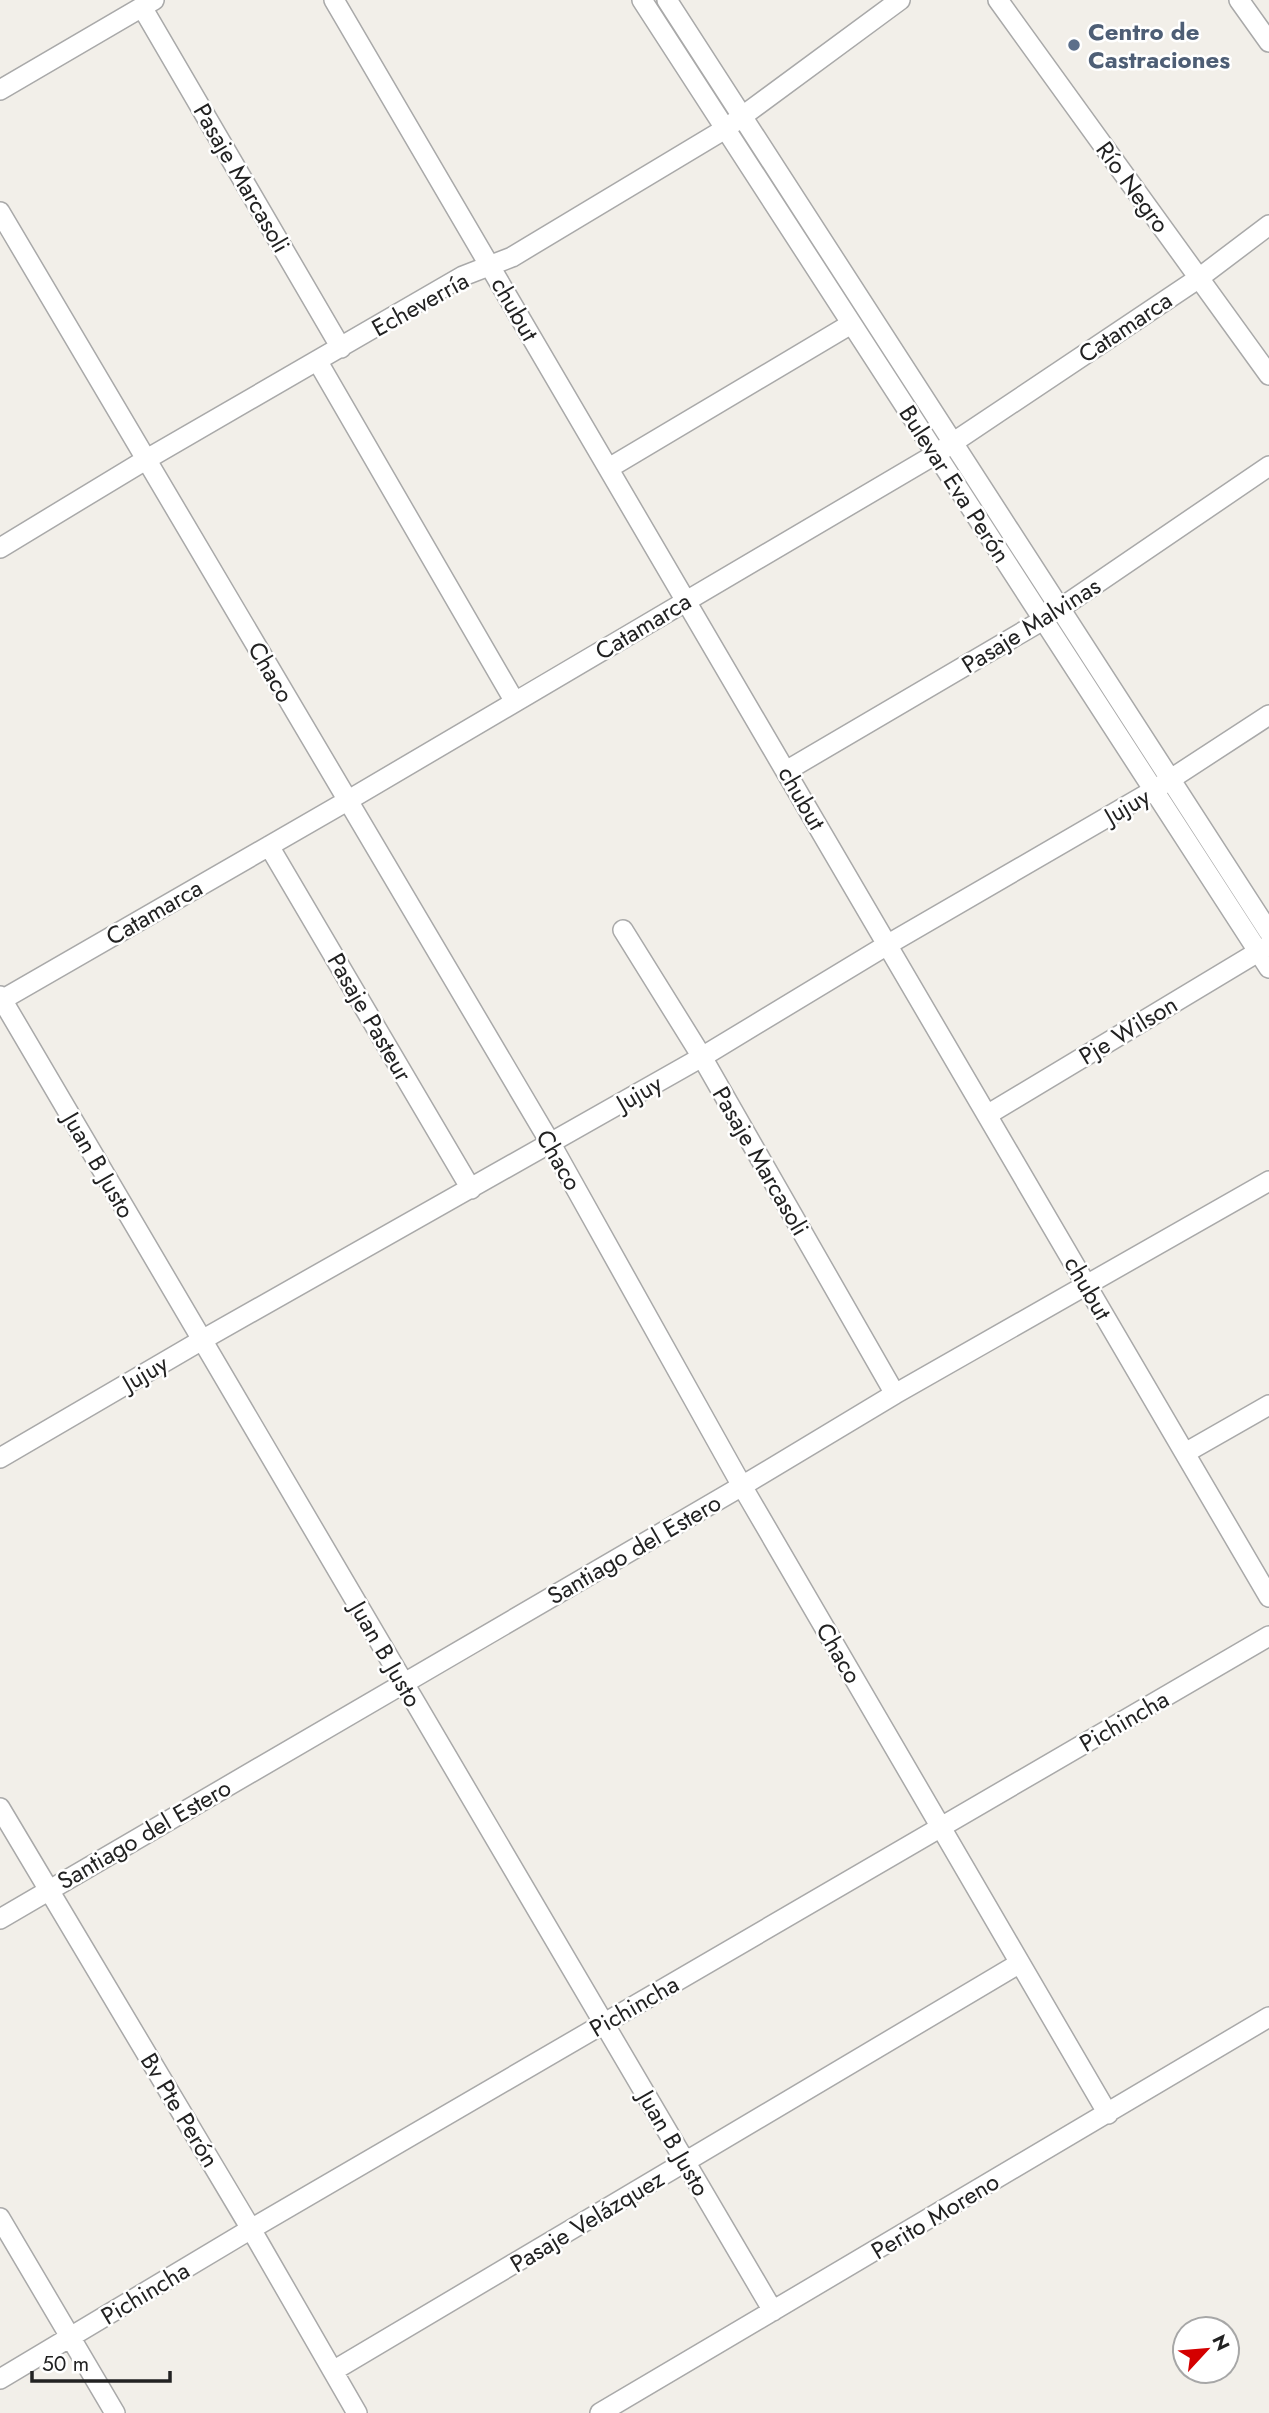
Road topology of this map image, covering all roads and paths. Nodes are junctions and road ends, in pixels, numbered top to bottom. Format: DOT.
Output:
graph roads {
  1 [pos="334,0"];
  2 [pos="642,0"];
  3 [pos="667,0"];
  4 [pos="900,0"];
  5 [pos="998,0"];
  6 [pos="1239,0"];
  7 [pos="148,4"];
  8 [pos="1269,43"];
  9 [pos="0,89"];
  10 [pos="742,117"];
  11 [pos="725,129"];
  12 [pos="0,212"];
  13 [pos="1269,225"];
  14 [pos="491,267"];
  15 [pos="1199,278"];
  16 [pos="851,324"];
  17 [pos="341,348"];
  18 [pos="318,362"];
  19 [pos="1269,375"];
  20 [pos="952,443"];
  21 [pos="936,454"];
  22 [pos="147,459"];
  23 [pos="1269,466"];
  24 [pos="609,468"];
  25 [pos="0,548"];
  26 [pos="687,601"];
  27 [pos="1052,615"];
  28 [pos="515,702"];
  29 [pos="1269,715"];
  30 [pos="786,771"];
  31 [pos="1162,785"];
  32 [pos="347,801"];
  33 [pos="269,846"];
  34 [pos="623,930"];
  35 [pos="1269,932"];
  36 [pos="887,945"];
  37 [pos="1265,955"];
  38 [pos="1,999"];
  39 [pos="702,1057"];
  40 [pos="987,1115"];
  41 [pos="551,1144"];
  42 [pos="1269,1181"];
  43 [pos="471,1189"];
  44 [pos="1086,1285"];
  45 [pos="202,1340"];
  46 [pos="895,1394"];
  47 [pos="1269,1405"];
  48 [pos="1185,1453"];
  49 [pos="0,1458"];
  50 [pos="742,1486"];
  51 [pos="1269,1597"];
  52 [pos="1269,1636"];
  53 [pos="404,1683"];
  54 [pos="0,1808"];
  55 [pos="941,1828"];
  56 [pos="48,1889"];
  57 [pos="0,1919"];
  58 [pos="1020,1963"];
  59 [pos="1269,2017"];
  60 [pos="604,2024"];
  61 [pos="1108,2114"];
  62 [pos="686,2163"];
  63 [pos="0,2218"];
  64 [pos="251,2229"];
  65 [pos="773,2311"];
  66 [pos="71,2339"];
  67 [pos="333,2371"];
  68 [pos="0,2379"];
  69 [pos="115,2413"];
  70 [pos="357,2413"];
  71 [pos="600,2413"];
  1 -- 14 [label="street, chubut"];
  2 -- 11 [label="street, Bulevar Eva Perón"];
  3 -- 10 [label="street, Bulevar Eva Perón"];
  4 -- 10 [label="street, Echeverría"];
  5 -- 15 [label="street, Río Negro"];
  6 -- 8 [label="street"];
  7 -- 9 [label="street"];
  7 -- 17 [label="street, Pasaje Marcasoli"];
  10 -- 11 [label="street, Echeverría"];
  10 -- 20 [label="street, Bulevar Eva Perón"];
  11 -- 14 [label="street, Echeverría"];
  11 -- 16 [label="street, Bulevar Eva Perón"];
  12 -- 22 [label="street, Chaco"];
  13 -- 15 [label="street, Catamarca"];
  14 -- 17 [label="street, Echeverría"];
  14 -- 24 [label="street, chubut"];
  15 -- 19 [label="street, Río Negro"];
  15 -- 20 [label="street, Catamarca"];
  16 -- 21 [label="street, Bulevar Eva Perón"];
  16 -- 24 [label="street"];
  17 -- 18 [label="street, Echeverría"];
  18 -- 22 [label="street, Echeverría"];
  18 -- 28 [label="street"];
  20 -- 21 [label="street, Catamarca"];
  20 -- 27 [label="street, Bulevar Eva Perón"];
  21 -- 26 [label="street, Catamarca"];
  21 -- 27 [label="street, Bulevar Eva Perón"];
  22 -- 25 [label="street, Echeverría"];
  22 -- 32 [label="street, Chaco"];
  23 -- 27 [label="street, Pasaje Malvinas"];
  24 -- 26 [label="street, chubut"];
  26 -- 28 [label="street, Catamarca"];
  26 -- 30 [label="street, chubut"];
  27 -- 30 [label="street, Pasaje Malvinas"];
  27 -- 31 [label="street, Bulevar Eva Perón"];
  28 -- 32 [label="street, Catamarca"];
  29 -- 31 [label="street, Jujuy"];
  30 -- 36 [label="street, chubut"];
  31 -- 35 [label="street, Bulevar Eva Perón"];
  31 -- 36 [label="street, Jujuy"];
  31 -- 37 [label="street, Bulevar Eva Perón"];
  32 -- 33 [label="street, Catamarca"];
  32 -- 41 [label="street, Chaco"];
  33 -- 38 [label="street, Catamarca"];
  33 -- 43 [label="street, Pasaje Pasteur"];
  34 -- 39 [label="street, Pasaje Marcasoli"];
  36 -- 39 [label="street, Jujuy"];
  36 -- 40 [label="street, chubut"];
  37 -- 40 [label="street, Pje Wilson"];
  38 -- 45 [label="street, Juan B Justo"];
  39 -- 41 [label="street, Jujuy"];
  39 -- 46 [label="street, Pasaje Marcasoli"];
  40 -- 44 [label="street, chubut"];
  41 -- 43 [label="street, Jujuy"];
  41 -- 50 [label="street, Chaco"];
  42 -- 44 [label="street, Santiago del Estero"];
  43 -- 45 [label="street, Jujuy"];
  44 -- 46 [label="street, Santiago del Estero"];
  44 -- 48 [label="street, chubut"];
  45 -- 49 [label="street, Jujuy"];
  45 -- 53 [label="street, Juan B Justo"];
  46 -- 50 [label="street, Santiago del Estero"];
  47 -- 48 [label="street"];
  48 -- 51 [label="street, chubut"];
  50 -- 53 [label="street, Santiago del Estero"];
  50 -- 55 [label="street, Chaco"];
  52 -- 55 [label="street, Pichincha"];
  53 -- 56 [label="street, Santiago del Estero"];
  53 -- 60 [label="street, Juan B Justo"];
  54 -- 56 [label="street, Bv Pte Perón"];
  55 -- 58 [label="street, Chaco"];
  55 -- 60 [label="street, Pichincha"];
  56 -- 57 [label="street, Santiago del Estero"];
  56 -- 64 [label="street, Bv Pte Perón"];
  58 -- 61 [label="street, Chaco"];
  58 -- 62 [label="street, Pasaje Velázquez"];
  59 -- 61 [label="street, Perito Moreno"];
  60 -- 62 [label="street, Juan B Justo"];
  60 -- 64 [label="street, Pichincha"];
  61 -- 65 [label="street, Perito Moreno"];
  62 -- 65 [label="street, Juan B Justo"];
  62 -- 67 [label="street, Pasaje Velázquez"];
  63 -- 66 [label="street"];
  64 -- 66 [label="street, Pichincha"];
  64 -- 67 [label="street, Bv Pte Perón"];
  65 -- 71 [label="street, Perito Moreno"];
  66 -- 68 [label="street, Pichincha"];
  66 -- 69 [label="street"];
  67 -- 70 [label="street, Bv Pte Perón"];
}
